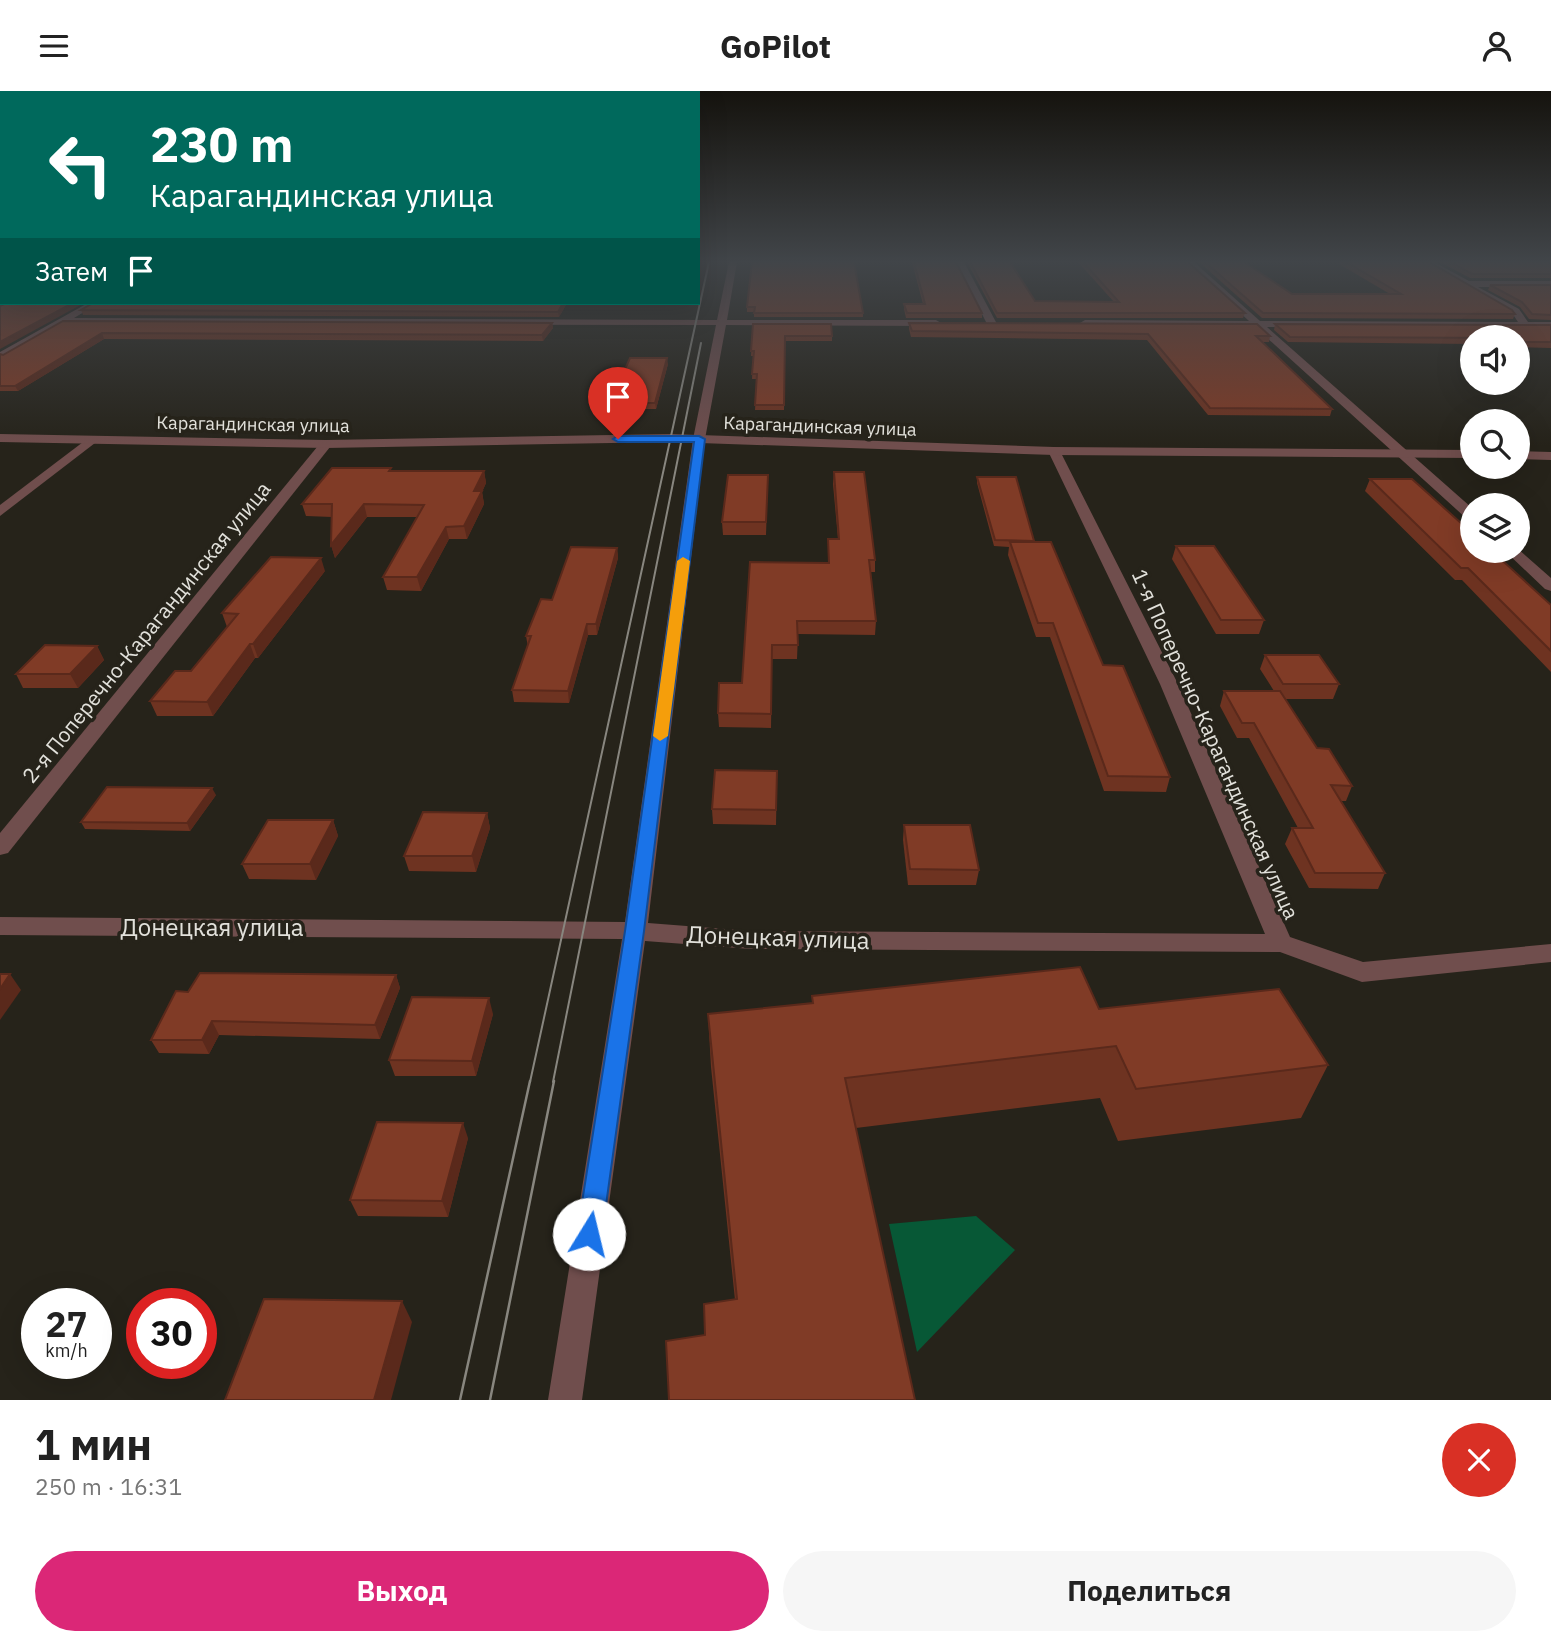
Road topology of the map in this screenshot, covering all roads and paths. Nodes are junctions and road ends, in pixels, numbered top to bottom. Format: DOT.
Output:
graph roads {
  1 [pos="58,323"];
  2 [pos="723,323"];
  3 [pos="1242,323"];
  4 [pos="1258,323"];
  5 [pos="1281,323"];
  6 [pos="979,324"];
  7 [pos="992,324"];
  8 [pos="1006,324"];
  9 [pos="1076,324"];
  10 [pos="1524,324"];
  11 [pos="1551,325"];
  12 [pos="0,356"];
  13 [pos="0,438"];
  14 [pos="699,439"];
  15 [pos="91,440"];
  16 [pos="326,444"];
  17 [pos="1054,451"];
  18 [pos="1400,452"];
  19 [pos="1460,454"];
  20 [pos="1530,455"];
  21 [pos="1551,456"];
  22 [pos="1460,505"];
  23 [pos="0,512"];
  24 [pos="1525,563"];
  25 [pos="1551,586"];
  26 [pos="0,848"];
  27 [pos="0,926"];
  28 [pos="635,931"];
  29 [pos="1280,943"];
  30 [pos="1551,953"];
  31 [pos="565,1400"];
  1 -- 12 [label="street"];
  2 -- 14 [label="street"];
  3 -- 9 [label="street"];
  4 -- 18 [label="street"];
  5 -- 10 [label="street"];
  6 -- 7 [label="street"];
  7 -- 8 [label="street"];
  10 -- 11 [label="street"];
  13 -- 15 [label="street, Карагандинская улица"];
  14 -- 16 [label="street, Карагандинская улица"];
  14 -- 17 [label="street, Карагандинская улица"];
  14 -- 28 [label="street"];
  15 -- 16 [label="street, Карагандинская улица"];
  15 -- 23 [label="street"];
  16 -- 26 [label="street, 2-я Поперечно-Карагандинская улица"];
  17 -- 18 [label="street, Карагандинская улица"];
  17 -- 29 [label="street, 1-я Поперечно-Карагандинская улица"];
  18 -- 19 [label="street, Карагандинская улица"];
  18 -- 22 [label="street"];
  20 -- 21 [label="street"];
  24 -- 25 [label="street"];
  27 -- 28 [label="street, Донецкая улица"];
  28 -- 29 [label="street, Донецкая улица"];
  28 -- 31 [label="street"];
  29 -- 30 [label="street, Донецкая улица"];
}
